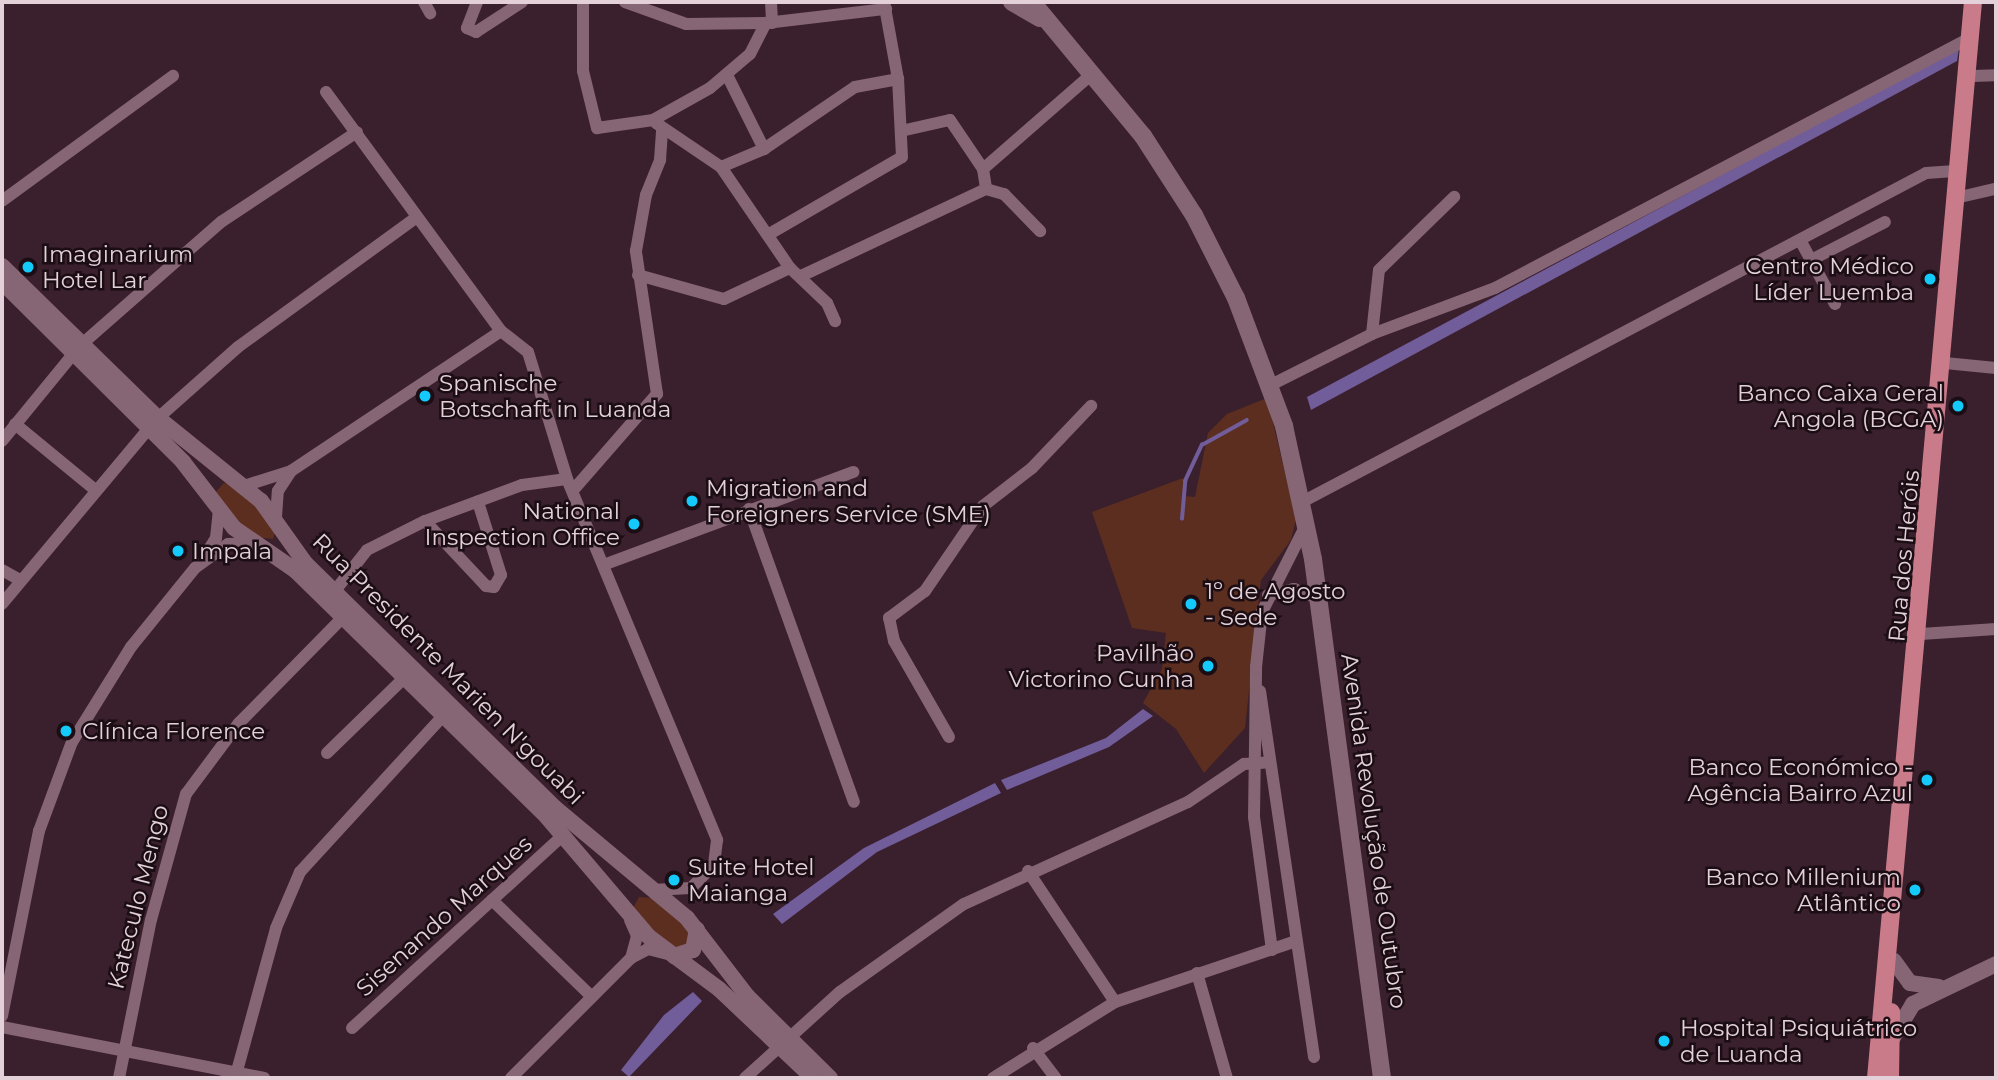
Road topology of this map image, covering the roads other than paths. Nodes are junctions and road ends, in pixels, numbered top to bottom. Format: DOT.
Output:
graph roads {
  1 [pos="477,2"];
  2 [pos="522,2"];
  3 [pos="583,2"];
  4 [pos="625,2"];
  5 [pos="771,2"];
  6 [pos="1012,2"];
  7 [pos="1025,2"];
  8 [pos="1975,2"];
  9 [pos="1042,3"];
  10 [pos="885,6"];
  11 [pos="769,23"];
  12 [pos="1056,27"];
  13 [pos="1972,38"];
  14 [pos="1093,73"];
  15 [pos="727,75"];
  16 [pos="1996,75"];
  17 [pos="173,76"];
  18 [pos="1972,76"];
  19 [pos="898,79"];
  20 [pos="326,92"];
  21 [pos="658,124"];
  22 [pos="901,131"];
  23 [pos="357,132"];
  24 [pos="764,149"];
  25 [pos="722,167"];
  26 [pos="983,169"];
  27 [pos="1955,171"];
  28 [pos="986,189"];
  29 [pos="1996,189"];
  30 [pos="1454,197"];
  31 [pos="1960,197"];
  32 [pos="2,201"];
  33 [pos="414,219"];
  34 [pos="1885,222"];
  35 [pos="1040,231"];
  36 [pos="771,233"];
  37 [pos="1800,240"];
  38 [pos="1811,260"];
  39 [pos="2,266"];
  40 [pos="790,268"];
  41 [pos="638,275"];
  42 [pos="801,276"];
  43 [pos="2,282"];
  44 [pos="1835,304"];
  45 [pos="835,321"];
  46 [pos="501,331"];
  47 [pos="1372,334"];
  48 [pos="78,349"];
  49 [pos="1945,363"];
  50 [pos="1996,368"];
  51 [pos="1271,385"];
  52 [pos="1091,406"];
  53 [pos="154,423"];
  54 [pos="15,424"];
  55 [pos="2,441"];
  56 [pos="291,471"];
  57 [pos="853,472"];
  58 [pos="571,484"];
  59 [pos="243,486"];
  60 [pos="93,488"];
  61 [pos="478,502"];
  62 [pos="1302,502"];
  63 [pos="749,509"];
  64 [pos="219,510"];
  65 [pos="276,517"];
  66 [pos="425,521"];
  67 [pos="1307,522"];
  68 [pos="253,543"];
  69 [pos="606,564"];
  70 [pos="195,568"];
  71 [pos="2,570"];
  72 [pos="18,579"];
  73 [pos="334,592"];
  74 [pos="1268,595"];
  75 [pos="1318,598"];
  76 [pos="2,604"];
  77 [pos="343,617"];
  78 [pos="1996,629"];
  79 [pos="1921,634"];
  80 [pos="1256,667"];
  81 [pos="404,678"];
  82 [pos="443,716"];
  83 [pos="949,737"];
  84 [pos="327,753"];
  85 [pos="1251,762"];
  86 [pos="1270,762"];
  87 [pos="854,802"];
  88 [pos="563,835"];
  89 [pos="1028,871"];
  90 [pos="650,890"];
  91 [pos="492,900"];
  92 [pos="627,914"];
  93 [pos="697,929"];
  94 [pos="1293,943"];
  95 [pos="1272,950"];
  96 [pos="674,956"];
  97 [pos="631,958"];
  98 [pos="1894,961"];
  99 [pos="1996,964"];
  100 [pos="1197,973"];
  101 [pos="1945,986"];
  102 [pos="592,997"];
  103 [pos="1115,1002"];
  104 [pos="2,1016"];
  105 [pos="2,1027"];
  106 [pos="352,1028"];
  107 [pos="783,1041"];
  108 [pos="1033,1048"];
  109 [pos="125,1049"];
  110 [pos="1889,1049"];
  111 [pos="1314,1057"];
  112 [pos="232,1075"];
  113 [pos="119,1078"];
  114 [pos="264,1078"];
  115 [pos="511,1078"];
  116 [pos="745,1078"];
  117 [pos="813,1078"];
  118 [pos="830,1078"];
  119 [pos="993,1078"];
  120 [pos="1056,1078"];
  121 [pos="1227,1078"];
  122 [pos="1382,1078"];
  123 [pos="1876,1078"];
  124 [pos="1890,1078"];
  1 -- 2 [label="street"];
  3 -- 21 [label="street"];
  4 -- 11 [label="street"];
  5 -- 11 [label="street"];
  6 -- 12 [label="main road, Avenida Revolução de Outubro"];
  7 -- 12 [label="main road, Avenida Revolução de Outubro"];
  8 -- 13 [label="main road, Rua dos Heróis"];
  9 -- 12 [label="main road, Avenida Revolução de Outubro"];
  10 -- 11 [label="street"];
  10 -- 19 [label="street"];
  11 -- 15 [label="street"];
  12 -- 14 [label="main road, Avenida Revolução de Outubro"];
  13 -- 18 [label="main road, Rua dos Heróis"];
  13 -- 27 [label="main road, Rua dos Heróis"];
  13 -- 47 [label="street"];
  14 -- 26 [label="street"];
  14 -- 51 [label="main road, Avenida Revolução de Outubro"];
  15 -- 21 [label="street"];
  15 -- 24 [label="street"];
  16 -- 18 [label="street"];
  17 -- 32 [label="street"];
  18 -- 31 [label="main road, Rua dos Heróis"];
  19 -- 22 [label="street"];
  19 -- 24 [label="street"];
  20 -- 23 [label="street"];
  21 -- 25 [label="street"];
  21 -- 41 [label="street"];
  22 -- 26 [label="street"];
  22 -- 36 [label="street"];
  23 -- 33 [label="street"];
  23 -- 48 [label="street"];
  24 -- 25 [label="street"];
  25 -- 36 [label="street"];
  26 -- 28 [label="street"];
  27 -- 37 [label="street"];
  27 -- 123 [label="main road, Rua dos Heróis"];
  28 -- 35 [label="street"];
  28 -- 42 [label="street"];
  29 -- 31 [label="street"];
  30 -- 47 [label="street"];
  31 -- 49 [label="main road, Rua dos Heróis"];
  33 -- 46 [label="street"];
  33 -- 53 [label="street"];
  34 -- 38 [label="street"];
  36 -- 40 [label="street"];
  37 -- 38 [label="street"];
  37 -- 62 [label="street"];
  38 -- 44 [label="street"];
  39 -- 48 [label="street, Rua Presidente Marien N'gouabi"];
  40 -- 41 [label="street"];
  40 -- 42 [label="street"];
  41 -- 58 [label="street"];
  42 -- 45 [label="street"];
  43 -- 48 [label="street, Rua Presidente Marien N'gouabi"];
  46 -- 56 [label="street"];
  46 -- 58 [label="street"];
  47 -- 51 [label="street"];
  48 -- 53 [label="street, Rua Presidente Marien N'gouabi"];
  48 -- 54 [label="street"];
  49 -- 50 [label="street"];
  49 -- 79 [label="main road, Rua dos Heróis"];
  51 -- 62 [label="main road, Avenida Revolução de Outubro"];
  52 -- 83 [label="street"];
  53 -- 59 [label="street, Rua Presidente Marien N'gouabi"];
  53 -- 60 [label="street"];
  53 -- 64 [label="street, Rua Presidente Marien N'gouabi"];
  54 -- 55 [label="street"];
  54 -- 60 [label="street"];
  56 -- 59 [label="street"];
  56 -- 65 [label="street"];
  57 -- 63 [label="street"];
  58 -- 61 [label="street"];
  58 -- 69 [label="street"];
  59 -- 64 [label="street"];
  59 -- 65 [label="street, Rua Presidente Marien N'gouabi"];
  60 -- 72 [label="street"];
  61 -- 66 [label="street"];
  61 -- 66 [label="street"];
  62 -- 67 [label="main road, Avenida Revolução de Outubro"];
  63 -- 69 [label="street"];
  63 -- 87 [label="street"];
  64 -- 68 [label="street, Rua Presidente Marien N'gouabi"];
  64 -- 70 [label="street"];
  65 -- 68 [label="street"];
  65 -- 73 [label="street, Rua Presidente Marien N'gouabi"];
  66 -- 73 [label="street"];
  67 -- 74 [label="street"];
  67 -- 75 [label="main road, Avenida Revolução de Outubro"];
  68 -- 70 [label="street"];
  68 -- 77 [label="street, Rua Presidente Marien N'gouabi"];
  69 -- 90 [label="street"];
  70 -- 104 [label="street"];
  71 -- 72 [label="street"];
  72 -- 76 [label="street"];
  73 -- 90 [label="street, Rua Presidente Marien N'gouabi"];
  74 -- 75 [label="street"];
  74 -- 80 [label="street"];
  75 -- 122 [label="main road, Avenida Revolução de Outubro"];
  77 -- 81 [label="street, Rua Presidente Marien N'gouabi"];
  77 -- 109 [label="street, Kateculo Mengo"];
  78 -- 79 [label="street"];
  79 -- 98 [label="main road, Rua dos Heróis"];
  80 -- 85 [label="street"];
  80 -- 86 [label="street"];
  81 -- 82 [label="street, Rua Presidente Marien N'gouabi"];
  81 -- 84 [label="street"];
  82 -- 88 [label="street, Rua Presidente Marien N'gouabi"];
  82 -- 112 [label="street"];
  85 -- 86 [label="street"];
  85 -- 89 [label="street"];
  85 -- 95 [label="street"];
  86 -- 94 [label="street"];
  88 -- 91 [label="street, Sisenando Marques"];
  88 -- 92 [label="street, Rua Presidente Marien N'gouabi"];
  89 -- 103 [label="street"];
  89 -- 107 [label="street"];
  90 -- 92 [label="street"];
  90 -- 93 [label="street, Rua Presidente Marien N'gouabi"];
  91 -- 102 [label="street"];
  91 -- 106 [label="street, Sisenando Marques"];
  92 -- 96 [label="street, Rua Presidente Marien N'gouabi"];
  92 -- 97 [label="street"];
  93 -- 96 [label="street"];
  93 -- 107 [label="street, Rua Presidente Marien N'gouabi"];
  94 -- 95 [label="street"];
  94 -- 111 [label="street"];
  95 -- 100 [label="street"];
  96 -- 97 [label="street"];
  96 -- 107 [label="street, Rua Presidente Marien N'gouabi"];
  97 -- 102 [label="street"];
  98 -- 101 [label="street"];
  98 -- 110 [label="main road, Rua dos Heróis"];
  99 -- 101 [label="street"];
  100 -- 103 [label="street"];
  100 -- 121 [label="street"];
  101 -- 110 [label="street"];
  102 -- 115 [label="street"];
  103 -- 108 [label="street"];
  105 -- 109 [label="street"];
  107 -- 116 [label="street"];
  107 -- 117 [label="street, Rua Presidente Marien N'gouabi"];
  107 -- 118 [label="street, Rua Presidente Marien N'gouabi"];
  108 -- 119 [label="street"];
  108 -- 120 [label="street"];
  109 -- 112 [label="street"];
  109 -- 113 [label="street, Kateculo Mengo"];
  110 -- 124 [label="main road, Rua dos Heróis"];
  112 -- 114 [label="street"];
}
